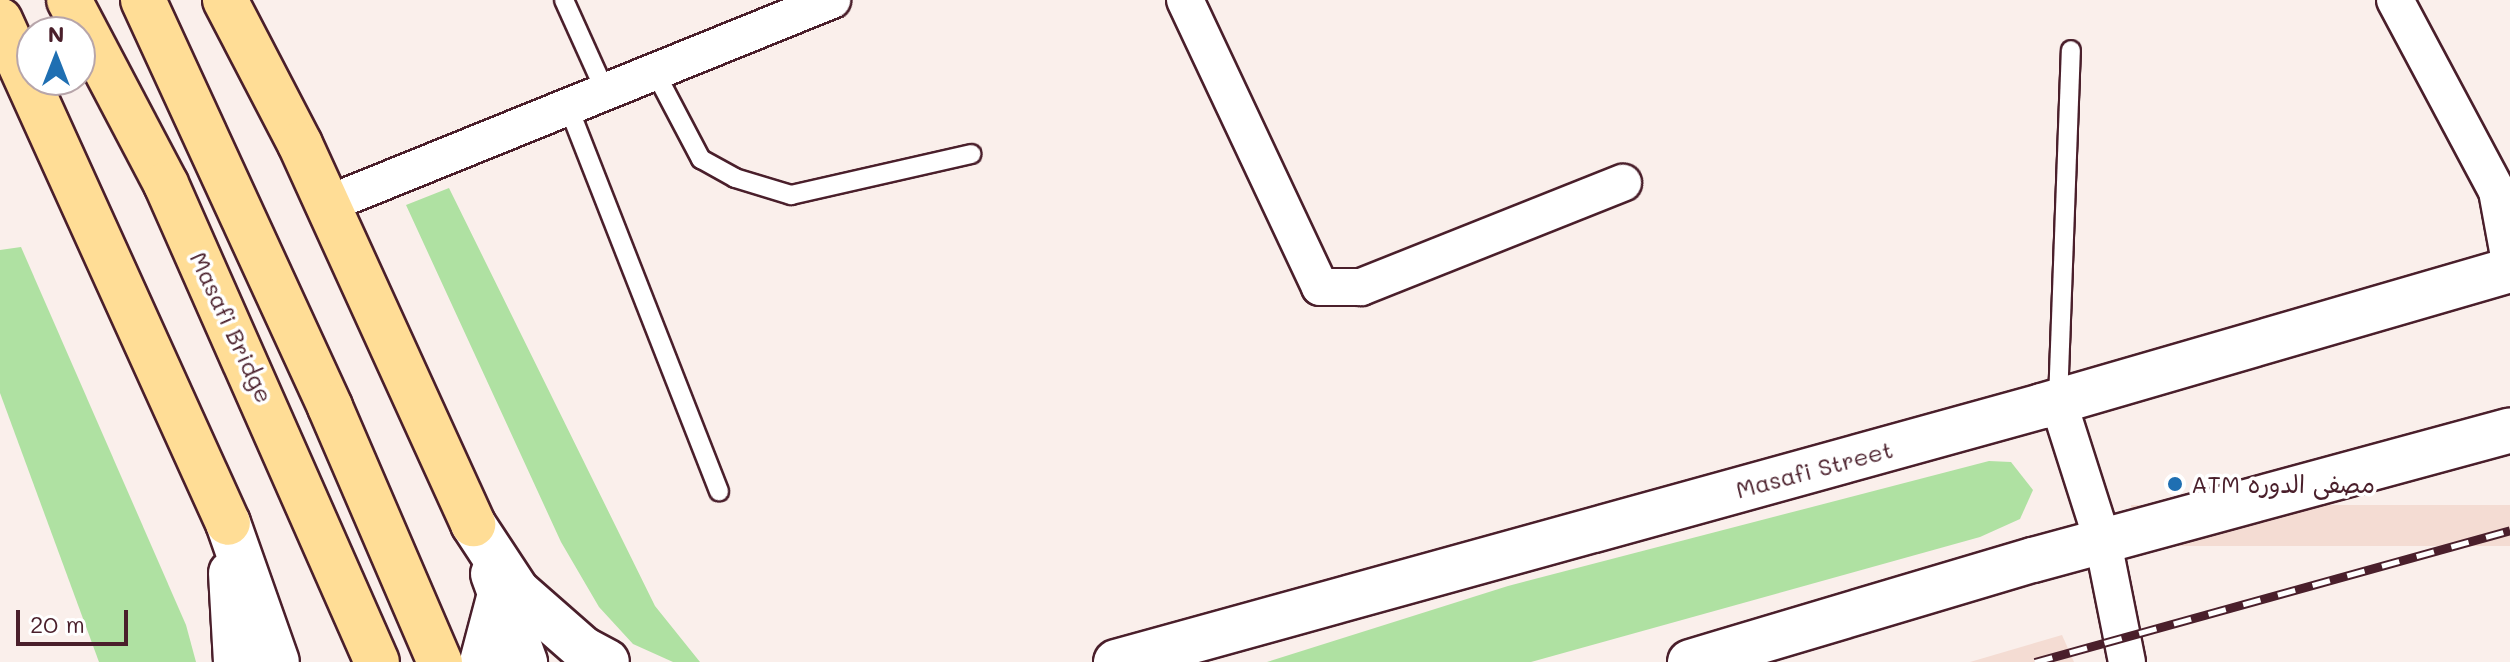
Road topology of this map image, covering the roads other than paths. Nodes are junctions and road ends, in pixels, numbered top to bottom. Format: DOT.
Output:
graph roads {
  1 [pos="69,0"];
  2 [pos="143,0"];
  3 [pos="225,0"];
  4 [pos="564,0"];
  5 [pos="832,0"];
  6 [pos="1185,0"];
  7 [pos="2395,0"];
  8 [pos="0,20"];
  9 [pos="2071,50"];
  10 [pos="654,70"];
  11 [pos="605,91"];
  12 [pos="568,106"];
  13 [pos="971,154"];
  14 [pos="1623,183"];
  15 [pos="328,204"];
  16 [pos="2510,262"];
  17 [pos="2510,270"];
  18 [pos="2058,401"];
  19 [pos="2510,430"];
  20 [pos="719,491"];
  21 [pos="228,523"];
  22 [pos="473,524"];
  23 [pos="2103,542"];
  24 [pos="500,594"];
  25 [pos="288,659"];
  26 [pos="236,662"];
  27 [pos="377,662"];
  28 [pos="440,662"];
  29 [pos="482,662"];
  30 [pos="525,662"];
  31 [pos="607,662"];
  32 [pos="1116,662"];
  33 [pos="1690,662"];
  34 [pos="2127,662"];
  1 -- 27 [label="highway, Masafi Bridge"];
  2 -- 28 [label="highway"];
  3 -- 15 [label="highway"];
  4 -- 11 [label="lane"];
  5 -- 10 [label="street"];
  6 -- 14 [label="street"];
  7 -- 16 [label="street"];
  8 -- 21 [label="highway"];
  9 -- 18 [label="lane"];
  10 -- 11 [label="street"];
  10 -- 13 [label="lane"];
  11 -- 12 [label="street"];
  12 -- 15 [label="street"];
  12 -- 20 [label="lane"];
  15 -- 22 [label="highway"];
  17 -- 18 [label="main road, Masafi Street"];
  18 -- 23 [label="street"];
  18 -- 32 [label="main road, Masafi Street"];
  19 -- 23 [label="main road"];
  21 -- 25 [label="main road"];
  21 -- 26 [label="main road"];
  22 -- 24 [label="main road"];
  22 -- 31 [label="main road"];
  23 -- 33 [label="main road"];
  23 -- 34 [label="street"];
  24 -- 29 [label="main road"];
  24 -- 30 [label="main road"];
}
